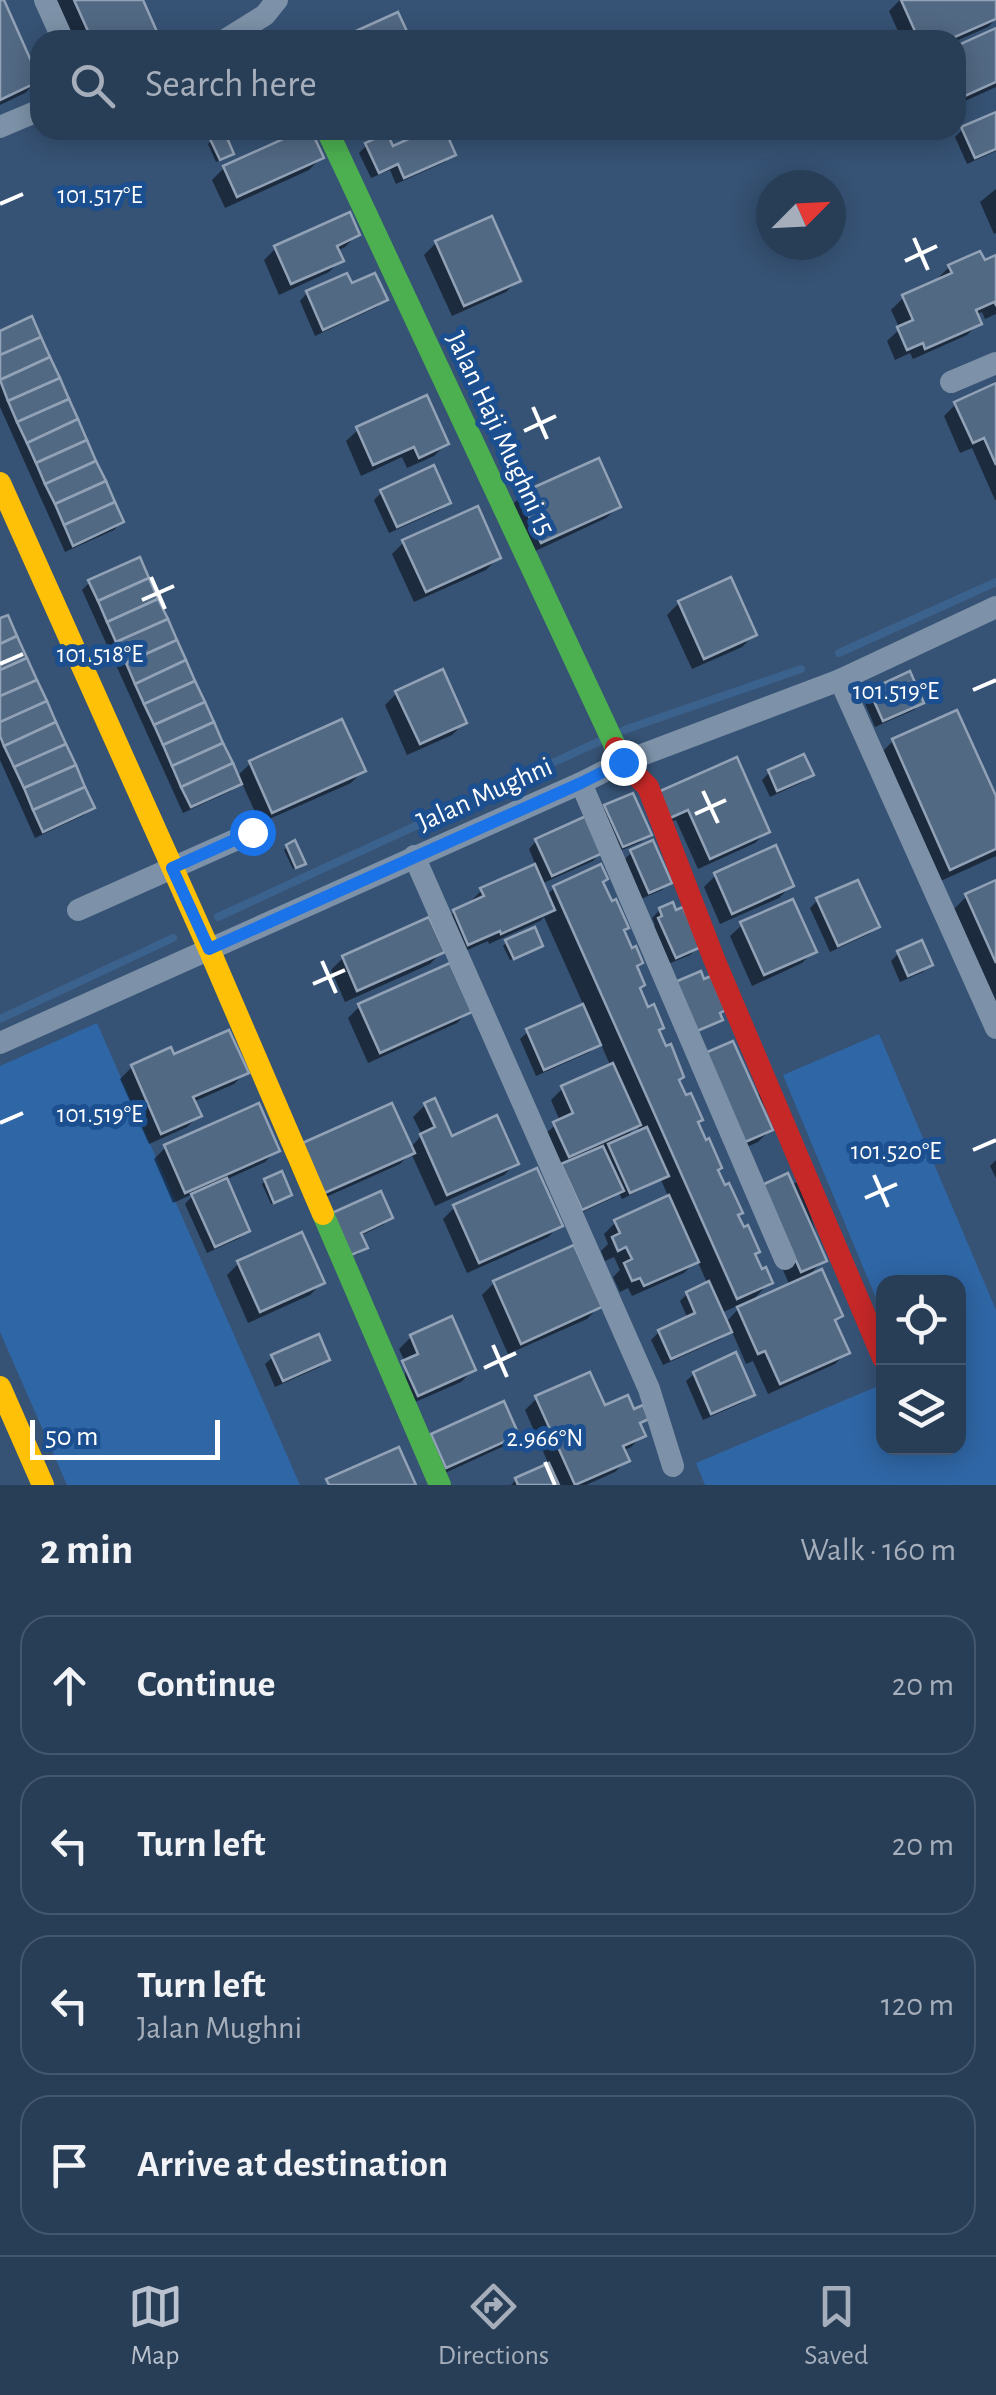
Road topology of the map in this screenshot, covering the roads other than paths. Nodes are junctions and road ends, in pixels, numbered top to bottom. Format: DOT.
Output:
graph roads {
  1 [pos="45,0"];
  2 [pos="276,0"];
  3 [pos="58,30"];
  4 [pos="241,30"];
  5 [pos="30,114"];
  6 [pos="0,127"];
  7 [pos="332,140"];
  8 [pos="996,362"];
  9 [pos="951,382"];
  10 [pos="0,483"];
  11 [pos="996,607"];
  12 [pos="840,680"];
  13 [pos="623,762"];
  14 [pos="581,783"];
  15 [pos="252,832"];
  16 [pos="414,856"];
  17 [pos="172,868"];
  18 [pos="78,910"];
  19 [pos="209,949"];
  20 [pos="996,1028"];
  21 [pos="0,1043"];
  22 [pos="785,1260"];
  23 [pos="876,1344"];
  24 [pos="0,1387"];
  25 [pos="673,1466"];
  26 [pos="43,1485"];
  27 [pos="440,1485"];
  1 -- 3 [label="street"];
  2 -- 4 [label="street"];
  5 -- 6 [label="street"];
  7 -- 13 [label="street, Jalan Haji Mughni 15"];
  8 -- 9 [label="street"];
  10 -- 17 [label="street"];
  11 -- 12 [label="street, Jalan Mughni"];
  12 -- 13 [label="street, Jalan Mughni"];
  12 -- 20 [label="street"];
  13 -- 14 [label="street, Jalan Mughni"];
  13 -- 23 [label="street, Jalan Haji Mughni 15"];
  14 -- 16 [label="street, Jalan Mughni"];
  14 -- 22 [label="street"];
  15 -- 17 [label="street"];
  16 -- 19 [label="street, Jalan Mughni"];
  16 -- 25 [label="street"];
  17 -- 18 [label="street"];
  17 -- 19 [label="street"];
  19 -- 21 [label="street, Jalan Mughni"];
  19 -- 27 [label="street"];
  24 -- 26 [label="street"];
}
